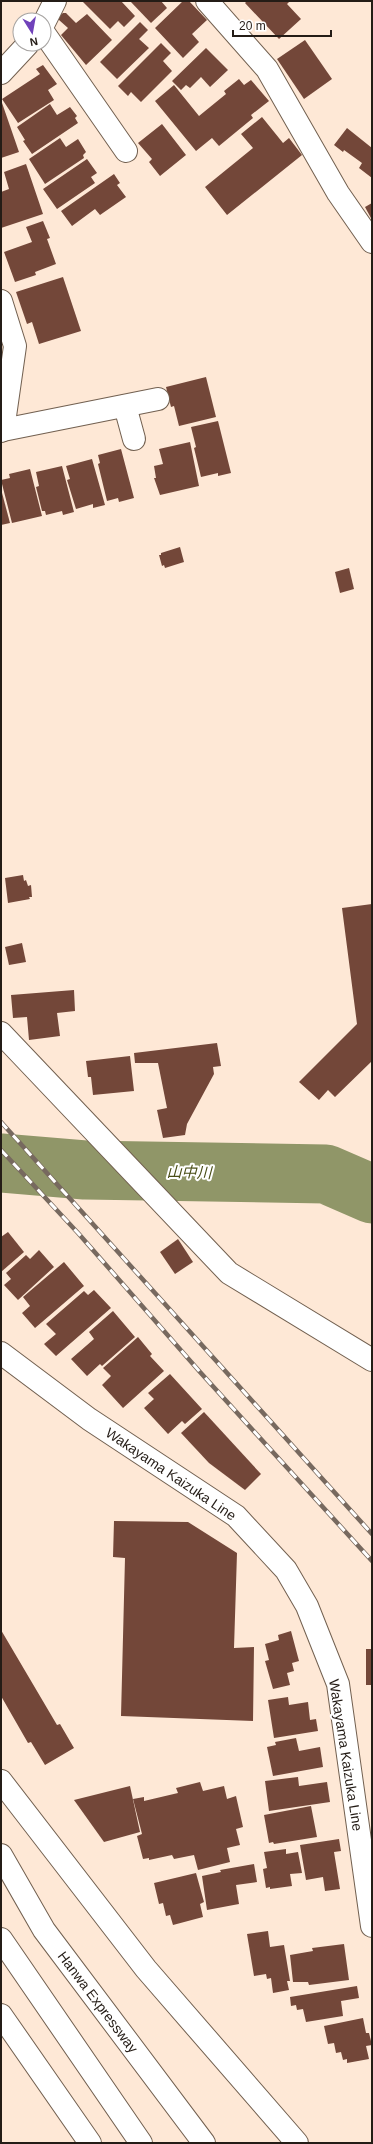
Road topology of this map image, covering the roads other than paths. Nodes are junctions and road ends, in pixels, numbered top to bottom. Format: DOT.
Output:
graph roads {
  1 [pos="55,1"];
  2 [pos="207,1"];
  3 [pos="50,12"];
  4 [pos="52,45"];
  5 [pos="21,52"];
  6 [pos="1,74"];
  7 [pos="126,151"];
  8 [pos="372,242"];
  9 [pos="1,301"];
  10 [pos="158,400"];
  11 [pos="125,406"];
  12 [pos="2,430"];
  13 [pos="134,439"];
  14 [pos="1,1033"];
  15 [pos="1,1353"];
  16 [pos="372,1360"];
  17 [pos="1,1781"];
  18 [pos="1,1855"];
  19 [pos="372,1926"];
  20 [pos="1,1939"];
  21 [pos="1,2015"];
  22 [pos="90,2143"];
  23 [pos="141,2143"];
  24 [pos="204,2143"];
  25 [pos="297,2143"];
  1 -- 3 [label="main road"];
  2 -- 8 [label="main road"];
  4 -- 7 [label="main road"];
  5 -- 6 [label="main road"];
  9 -- 12 [label="main road"];
  10 -- 11 [label="main road"];
  11 -- 12 [label="main road"];
  11 -- 13 [label="main road"];
  14 -- 16 [label="main road"];
  15 -- 19 [label="main road, Wakayama Kaizuka Line"];
  17 -- 25 [label="main road"];
  18 -- 24 [label="main road, Hanwa Expressway"];
  20 -- 23 [label="main road"];
  21 -- 22 [label="main road"];
}
